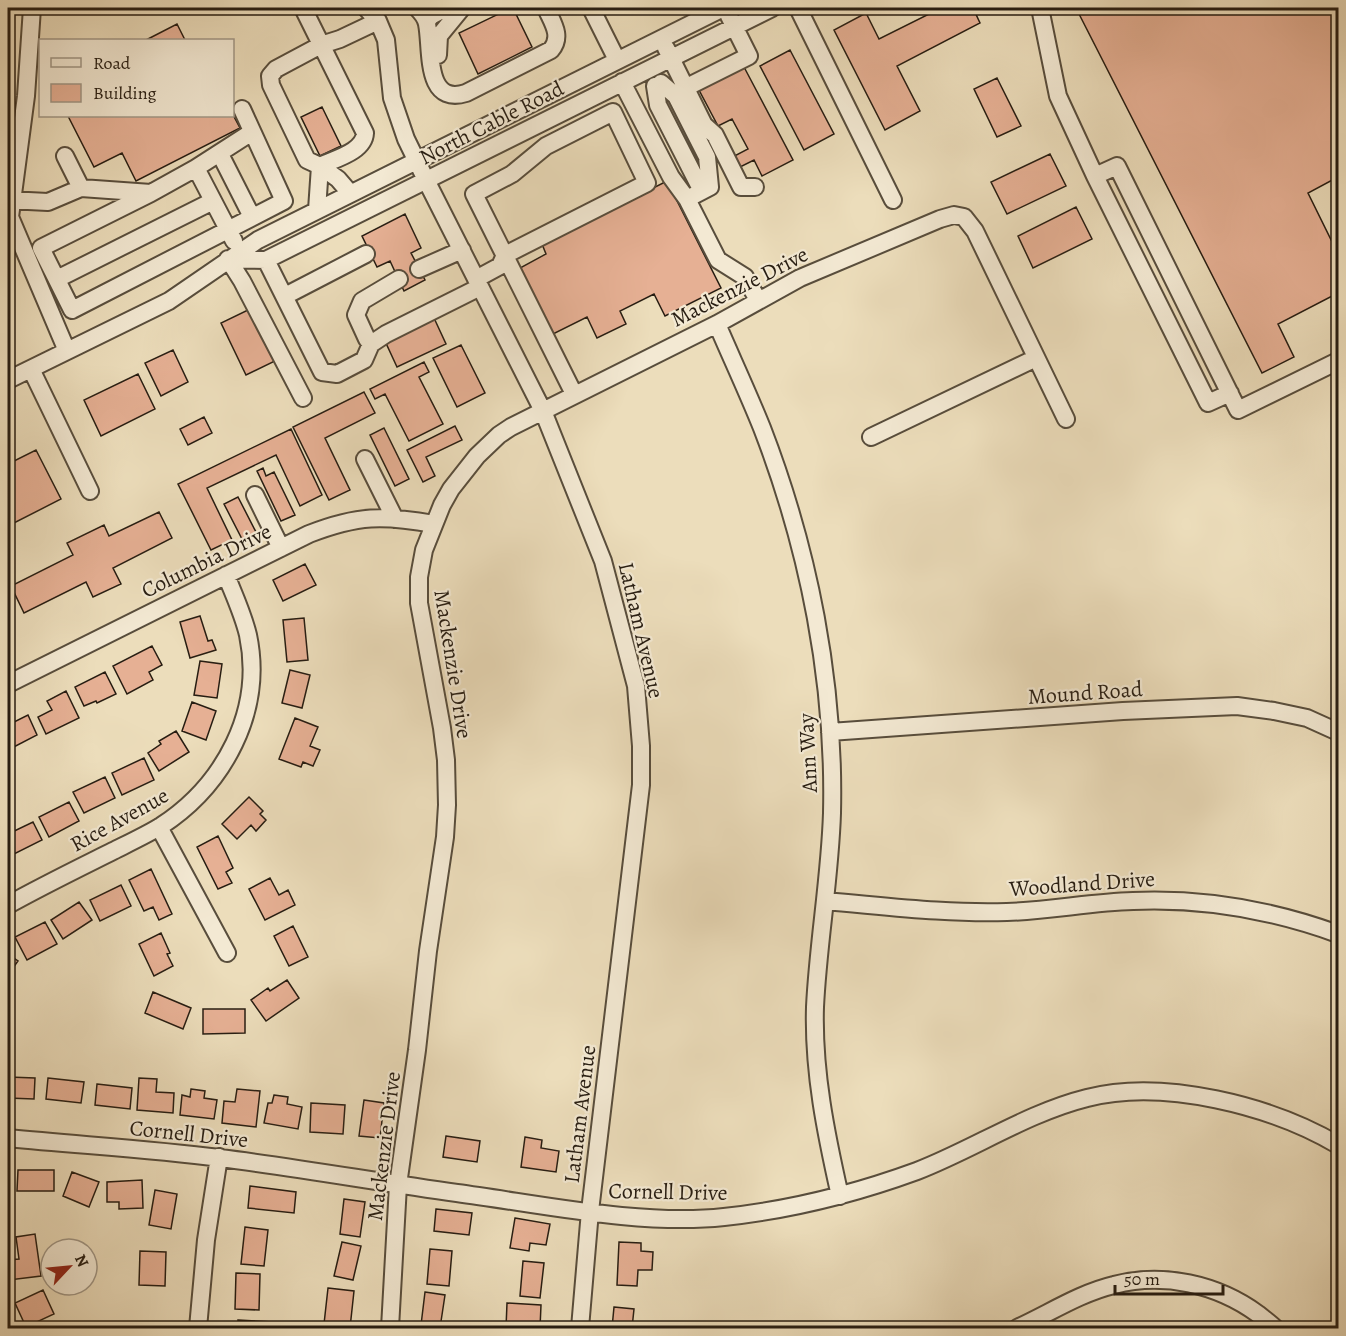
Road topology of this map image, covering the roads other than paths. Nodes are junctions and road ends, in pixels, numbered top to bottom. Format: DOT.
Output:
graph roads {
  1 [pos="33,8"];
  2 [pos="303,8"];
  3 [pos="366,8"];
  4 [pos="417,8"];
  5 [pos="446,8"];
  6 [pos="462,8"];
  7 [pos="546,8"];
  8 [pos="591,8"];
  9 [pos="724,8"];
  10 [pos="772,8"];
  11 [pos="798,8"];
  12 [pos="1040,8"];
  13 [pos="378,21"];
  14 [pos="427,21"];
  15 [pos="734,26"];
  16 [pos="557,38"];
  17 [pos="660,38"];
  18 [pos="321,45"];
  19 [pos="642,47"];
  20 [pos="670,58"];
  21 [pos="617,60"];
  22 [pos="652,67"];
  23 [pos="622,82"];
  24 [pos="658,85"];
  25 [pos="685,88"];
  26 [pos="630,98"];
  27 [pos="242,109"];
  28 [pos="535,125"];
  29 [pos="252,132"];
  30 [pos="546,146"];
  31 [pos="220,154"];
  32 [pos="64,156"];
  33 [pos="416,160"];
  34 [pos="320,166"];
  35 [pos="196,168"];
  36 [pos="1095,176"];
  37 [pos="426,180"];
  38 [pos="755,187"];
  39 [pos="81,188"];
  40 [pos="151,193"];
  41 [pos="350,193"];
  42 [pos="695,195"];
  43 [pos="893,200"];
  44 [pos="10,201"];
  45 [pos="213,201"];
  46 [pos="317,210"];
  47 [pos="252,217"];
  48 [pos="228,231"];
  49 [pos="462,249"];
  50 [pos="366,254"];
  51 [pos="234,255"];
  52 [pos="505,255"];
  53 [pos="266,260"];
  54 [pos="419,269"];
  55 [pos="57,279"];
  56 [pos="399,279"];
  57 [pos="478,283"];
  58 [pos="285,296"];
  59 [pos="758,300"];
  60 [pos="717,324"];
  61 [pos="371,344"];
  62 [pos="67,351"];
  63 [pos="1036,358"];
  64 [pos="1338,361"];
  65 [pos="31,369"];
  66 [pos="8,380"];
  67 [pos="1230,393"];
  68 [pos="574,394"];
  69 [pos="303,398"];
  70 [pos="543,411"];
  71 [pos="1066,419"];
  72 [pos="871,437"];
  73 [pos="365,459"];
  74 [pos="90,490"];
  75 [pos="255,495"];
  76 [pos="395,519"];
  77 [pos="434,524"];
  78 [pos="281,548"];
  79 [pos="226,575"];
  80 [pos="8,684"];
  81 [pos="831,732"];
  82 [pos="1338,732"];
  83 [pos="159,827"];
  84 [pos="825,901"];
  85 [pos="8,905"];
  86 [pos="1338,934"];
  87 [pos="227,953"];
  88 [pos="8,1138"];
  89 [pos="1338,1145"];
  90 [pos="219,1157"];
  91 [pos="398,1185"];
  92 [pos="840,1196"];
  93 [pos="590,1211"];
  94 [pos="198,1329"];
  95 [pos="390,1329"];
  96 [pos="580,1329"];
  97 [pos="1017,1329"];
  98 [pos="1275,1329"];
  1 -- 44 [label="street"];
  2 -- 18 [label="street"];
  3 -- 13 [label="street"];
  4 -- 14 [label="street"];
  5 -- 14 [label="street"];
  6 -- 16 [label="street"];
  7 -- 16 [label="street"];
  8 -- 21 [label="street"];
  9 -- 15 [label="street"];
  9 -- 17 [label="street, North Cable Road"];
  10 -- 15 [label="street, North Cable Road"];
  11 -- 43 [label="street"];
  12 -- 36 [label="street"];
  13 -- 18 [label="street"];
  13 -- 33 [label="street, Latham Avenue"];
  14 -- 16 [label="street"];
  15 -- 20 [label="street, North Cable Road"];
  15 -- 25 [label="street"];
  17 -- 19 [label="street, North Cable Road"];
  17 -- 20 [label="street"];
  18 -- 34 [label="street"];
  18 -- 34 [label="street"];
  19 -- 21 [label="street, North Cable Road"];
  19 -- 22 [label="street"];
  20 -- 22 [label="street, North Cable Road"];
  20 -- 25 [label="street"];
  21 -- 33 [label="street, North Cable Road"];
  22 -- 23 [label="street, North Cable Road"];
  22 -- 24 [label="street"];
  23 -- 26 [label="street"];
  23 -- 28 [label="street, North Cable Road"];
  24 -- 26 [label="street"];
  24 -- 42 [label="street"];
  25 -- 38 [label="street"];
  26 -- 42 [label="street"];
  27 -- 29 [label="street"];
  28 -- 30 [label="street"];
  28 -- 37 [label="street, North Cable Road"];
  29 -- 31 [label="street"];
  29 -- 47 [label="street"];
  30 -- 52 [label="street"];
  30 -- 52 [label="street"];
  31 -- 35 [label="street"];
  31 -- 47 [label="street"];
  32 -- 39 [label="street"];
  33 -- 37 [label="street, Latham Avenue"];
  33 -- 41 [label="street, North Cable Road"];
  34 -- 41 [label="street"];
  34 -- 46 [label="street"];
  35 -- 40 [label="street"];
  35 -- 45 [label="street"];
  36 -- 67 [label="street"];
  36 -- 67 [label="street"];
  37 -- 49 [label="street, Latham Avenue"];
  37 -- 53 [label="street, North Cable Road"];
  39 -- 40 [label="street"];
  39 -- 44 [label="street"];
  40 -- 55 [label="street"];
  41 -- 46 [label="street, North Cable Road"];
  42 -- 59 [label="street"];
  44 -- 62 [label="street"];
  45 -- 48 [label="street"];
  45 -- 55 [label="street"];
  46 -- 51 [label="street, North Cable Road"];
  47 -- 48 [label="street"];
  48 -- 51 [label="street"];
  48 -- 55 [label="street"];
  49 -- 54 [label="street"];
  49 -- 57 [label="street, Latham Avenue"];
  50 -- 58 [label="street"];
  51 -- 53 [label="street, North Cable Road"];
  51 -- 62 [label="street, North Cable Road"];
  51 -- 69 [label="street"];
  52 -- 57 [label="street"];
  52 -- 68 [label="street"];
  53 -- 58 [label="street"];
  56 -- 61 [label="street"];
  57 -- 61 [label="street"];
  57 -- 70 [label="street, Latham Avenue"];
  58 -- 61 [label="street"];
  59 -- 60 [label="street, Mackenzie Drive"];
  59 -- 63 [label="street, Mackenzie Drive"];
  60 -- 68 [label="street, Mackenzie Drive"];
  60 -- 81 [label="street, Ann Way"];
  62 -- 65 [label="street, North Cable Road"];
  63 -- 71 [label="street"];
  63 -- 72 [label="street"];
  64 -- 67 [label="street"];
  65 -- 66 [label="street, North Cable Road"];
  65 -- 74 [label="street"];
  68 -- 70 [label="street, Mackenzie Drive"];
  70 -- 77 [label="street, Mackenzie Drive"];
  70 -- 93 [label="street, Latham Avenue"];
  73 -- 76 [label="street"];
  75 -- 78 [label="street"];
  76 -- 77 [label="street, Columbia Drive"];
  76 -- 78 [label="street, Columbia Drive"];
  77 -- 91 [label="street, Mackenzie Drive"];
  78 -- 79 [label="street, Columbia Drive"];
  79 -- 80 [label="street, Columbia Drive"];
  79 -- 83 [label="street, Rice Avenue"];
  81 -- 82 [label="street, Mound Road"];
  81 -- 84 [label="street, Ann Way"];
  83 -- 85 [label="street, Rice Avenue"];
  83 -- 87 [label="street"];
  84 -- 86 [label="street, Woodland Drive"];
  84 -- 92 [label="street, Ann Way"];
  88 -- 90 [label="street, Cornell Drive"];
  89 -- 92 [label="street, Cornell Drive"];
  90 -- 91 [label="street, Cornell Drive"];
  90 -- 94 [label="street"];
  91 -- 93 [label="street, Cornell Drive"];
  91 -- 95 [label="street, Mackenzie Drive"];
  92 -- 93 [label="street, Cornell Drive"];
  93 -- 96 [label="street, Latham Avenue"];
  97 -- 98 [label="street"];
}
